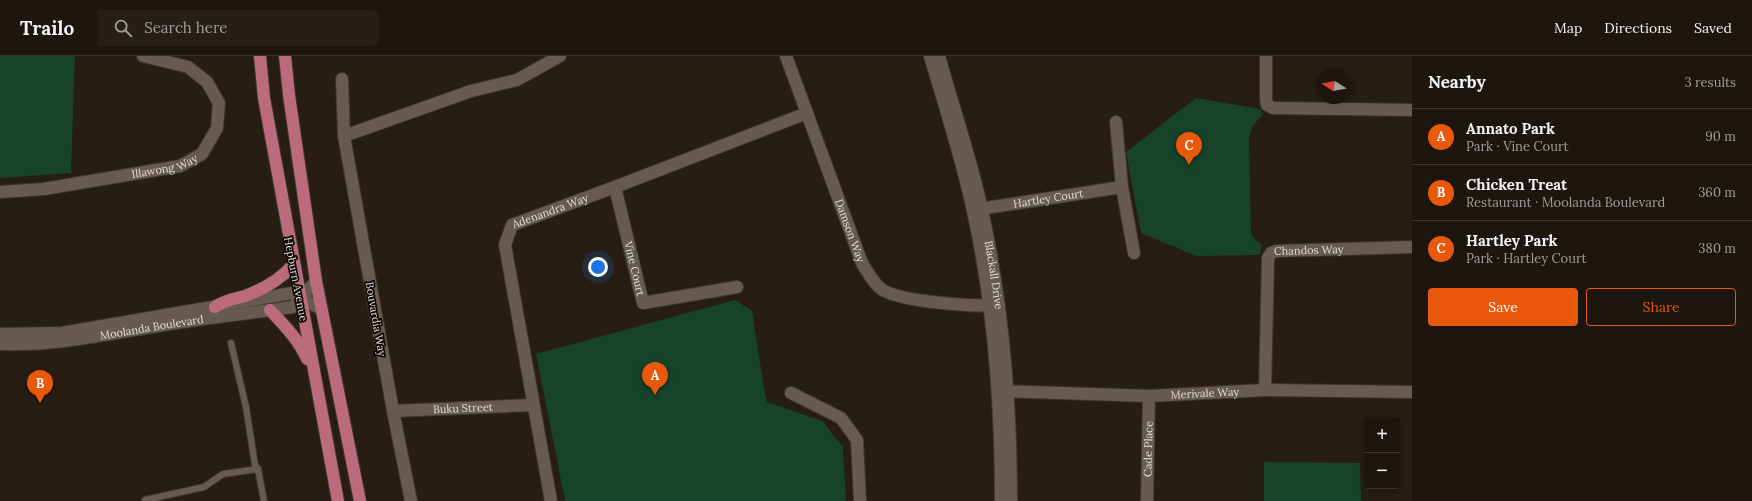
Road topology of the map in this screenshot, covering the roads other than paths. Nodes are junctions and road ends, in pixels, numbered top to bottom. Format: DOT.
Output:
graph roads {
  1 [pos="143,56"];
  2 [pos="260,56"];
  3 [pos="285,56"];
  4 [pos="786,56"];
  5 [pos="930,56"];
  6 [pos="939,56"];
  7 [pos="1266,56"];
  8 [pos="555,57"];
  9 [pos="342,79"];
  10 [pos="1412,110"];
  11 [pos="807,113"];
  12 [pos="1116,122"];
  13 [pos="344,136"];
  14 [pos="615,187"];
  15 [pos="1122,187"];
  16 [pos="0,192"];
  17 [pos="978,210"];
  18 [pos="1412,247"];
  19 [pos="1134,253"];
  20 [pos="293,266"];
  21 [pos="316,281"];
  22 [pos="737,287"];
  23 [pos="300,298"];
  24 [pos="994,306"];
  25 [pos="216,307"];
  26 [pos="321,309"];
  27 [pos="270,310"];
  28 [pos="0,334"];
  29 [pos="231,343"];
  30 [pos="0,344"];
  31 [pos="314,375"];
  32 [pos="1265,390"];
  33 [pos="1002,391"];
  34 [pos="1412,392"];
  35 [pos="791,393"];
  36 [pos="1149,396"];
  37 [pos="533,405"];
  38 [pos="393,411"];
  39 [pos="258,469"];
  40 [pos="145,500"];
  41 [pos="264,501"];
  42 [pos="338,501"];
  43 [pos="360,501"];
  44 [pos="412,501"];
  45 [pos="551,501"];
  46 [pos="860,501"];
  47 [pos="1001,501"];
  48 [pos="1011,501"];
  49 [pos="1147,501"];
  1 -- 16 [label="street, Illawong Way"];
  2 -- 20 [label="main road, Hepburn Avenue"];
  3 -- 21 [label="main road, Hepburn Avenue"];
  4 -- 11 [label="street, Damson Way"];
  5 -- 17 [label="street, Blackall Drive"];
  6 -- 17 [label="street, Blackall Drive"];
  7 -- 10 [label="street"];
  8 -- 13 [label="street"];
  9 -- 13 [label="street, Bouvardia Way"];
  11 -- 14 [label="street, Adenandra Way"];
  11 -- 24 [label="street, Damson Way"];
  12 -- 15 [label="street"];
  13 -- 38 [label="street, Bouvardia Way"];
  14 -- 22 [label="street, Vine Court"];
  14 -- 37 [label="street, Adenandra Way"];
  15 -- 17 [label="street, Hartley Court"];
  15 -- 19 [label="street"];
  17 -- 24 [label="street, Blackall Drive"];
  18 -- 32 [label="street, Chandos Way"];
  20 -- 23 [label="main road, Hepburn Avenue"];
  20 -- 25 [label="main road"];
  21 -- 23 [label="street, Moolanda Boulevard"];
  21 -- 26 [label="main road, Hepburn Avenue"];
  23 -- 25 [label="street, Moolanda Boulevard"];
  23 -- 26 [label="street, Moolanda Boulevard"];
  23 -- 27 [label="street, Moolanda Boulevard"];
  23 -- 31 [label="main road, Hepburn Avenue"];
  24 -- 33 [label="street, Blackall Drive"];
  25 -- 28 [label="street, Moolanda Boulevard"];
  26 -- 43 [label="main road, Hepburn Avenue"];
  27 -- 30 [label="street, Moolanda Boulevard"];
  27 -- 31 [label="main road"];
  29 -- 39 [label="lane"];
  31 -- 42 [label="main road, Hepburn Avenue"];
  32 -- 34 [label="street, Merivale Way"];
  32 -- 36 [label="street, Merivale Way"];
  33 -- 36 [label="street, Merivale Way"];
  33 -- 47 [label="street, Blackall Drive"];
  33 -- 48 [label="street, Blackall Drive"];
  35 -- 46 [label="street"];
  36 -- 49 [label="street, Cade Place"];
  37 -- 38 [label="street, Buku Street"];
  37 -- 45 [label="street, Adenandra Way"];
  38 -- 44 [label="street, Bouvardia Way"];
  39 -- 40 [label="lane"];
  39 -- 41 [label="lane"];
}
